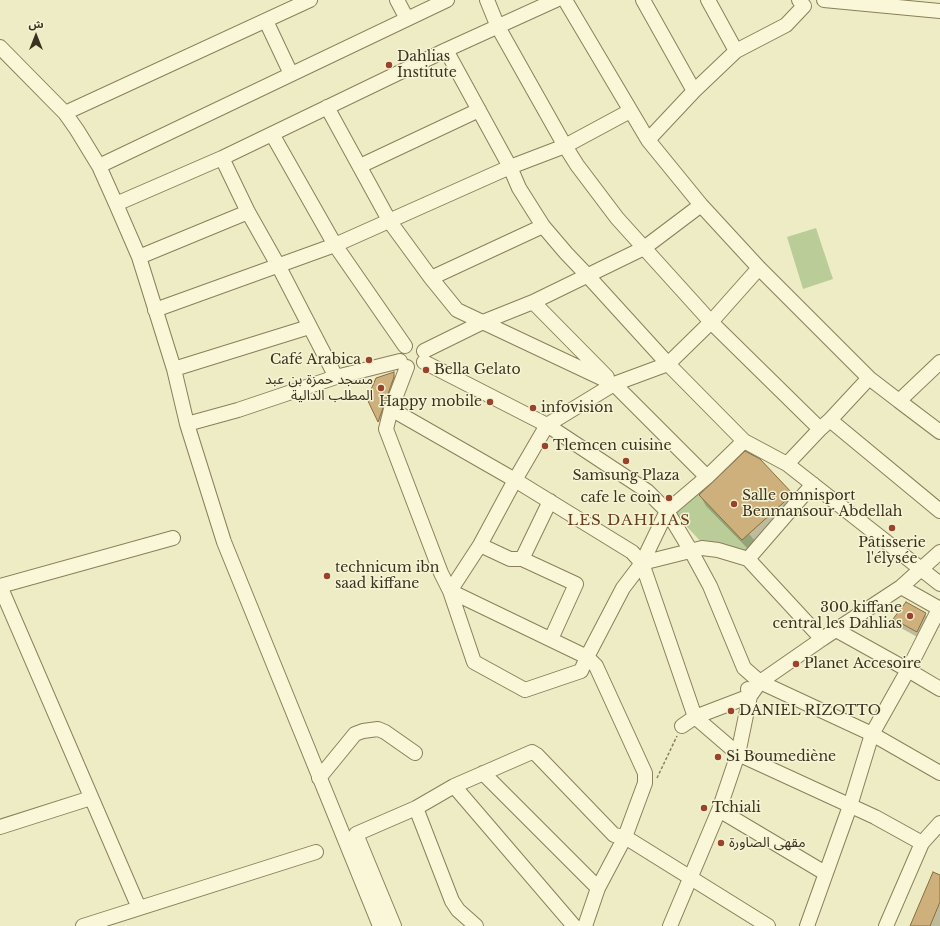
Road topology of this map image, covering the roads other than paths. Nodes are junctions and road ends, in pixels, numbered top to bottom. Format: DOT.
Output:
graph roads {
  1 [pos="310,0"];
  2 [pos="397,0"];
  3 [pos="447,0"];
  4 [pos="487,0"];
  5 [pos="556,0"];
  6 [pos="565,0"];
  7 [pos="643,0"];
  8 [pos="708,0"];
  9 [pos="799,0"];
  10 [pos="824,0"];
  11 [pos="940,10"];
  12 [pos="406,19"];
  13 [pos="266,20"];
  14 [pos="498,27"];
  15 [pos="0,47"];
  16 [pos="446,50"];
  17 [pos="736,51"];
  18 [pos="291,74"];
  19 [pos="694,91"];
  20 [pos="327,107"];
  21 [pos="479,110"];
  22 [pos="630,111"];
  23 [pos="64,113"];
  24 [pos="272,134"];
  25 [pos="648,140"];
  26 [pos="565,146"];
  27 [pos="222,158"];
  28 [pos="98,166"];
  29 [pos="360,166"];
  30 [pos="510,167"];
  31 [pos="116,204"];
  32 [pos="701,205"];
  33 [pos="248,212"];
  34 [pos="390,222"];
  35 [pos="543,226"];
  36 [pos="335,245"];
  37 [pos="644,248"];
  38 [pos="138,257"];
  39 [pos="280,266"];
  40 [pos="759,268"];
  41 [pos="587,275"];
  42 [pos="431,278"];
  43 [pos="533,302"];
  44 [pos="155,310"];
  45 [pos="483,322"];
  46 [pos="711,322"];
  47 [pos="309,327"];
  48 [pos="405,346"];
  49 [pos="424,357"];
  50 [pos="940,362"];
  51 [pos="403,364"];
  52 [pos="668,364"];
  53 [pos="174,369"];
  54 [pos="336,377"];
  55 [pos="869,378"];
  56 [pos="614,384"];
  57 [pos="899,401"];
  58 [pos="391,409"];
  59 [pos="187,424"];
  60 [pos="547,425"];
  61 [pos="825,425"];
  62 [pos="940,432"];
  63 [pos="744,441"];
  64 [pos="787,464"];
  65 [pos="707,477"];
  66 [pos="515,480"];
  67 [pos="813,484"];
  68 [pos="550,501"];
  69 [pos="667,511"];
  70 [pos="940,511"];
  71 [pos="173,538"];
  72 [pos="480,545"];
  73 [pos="691,551"];
  74 [pos="940,552"];
  75 [pos="522,559"];
  76 [pos="748,559"];
  77 [pos="642,563"];
  78 [pos="921,570"];
  79 [pos="940,584"];
  80 [pos="0,586"];
  81 [pos="901,587"];
  82 [pos="450,591"];
  83 [pos="939,609"];
  84 [pos="836,630"];
  85 [pos="550,639"];
  86 [pos="822,639"];
  87 [pos="587,657"];
  88 [pos="744,668"];
  89 [pos="908,670"];
  90 [pos="760,682"];
  91 [pos="940,689"];
  92 [pos="750,696"];
  93 [pos="694,717"];
  94 [pos="682,726"];
  95 [pos="872,734"];
  96 [pos="415,753"];
  97 [pos="738,754"];
  98 [pos="483,773"];
  99 [pos="940,773"];
  100 [pos="320,778"];
  101 [pos="454,786"];
  102 [pos="91,798"];
  103 [pos="850,806"];
  104 [pos="416,808"];
  105 [pos="719,810"];
  106 [pos="940,823"];
  107 [pos="0,827"];
  108 [pos="625,837"];
  109 [pos="922,843"];
  110 [pos="316,852"];
  111 [pos="826,873"];
  112 [pos="691,879"];
  113 [pos="598,888"];
  114 [pos="138,908"];
  115 [pos="83,926"];
  116 [pos="380,926"];
  117 [pos="394,926"];
  118 [pos="476,926"];
  119 [pos="574,926"];
  120 [pos="585,926"];
  121 [pos="670,926"];
  122 [pos="768,926"];
  123 [pos="807,926"];
  124 [pos="886,926"];
  1 -- 13 [label="street"];
  2 -- 12 [label="street"];
  3 -- 12 [label="street"];
  4 -- 14 [label="street"];
  5 -- 14 [label="street"];
  6 -- 22 [label="street"];
  7 -- 19 [label="street"];
  8 -- 17 [label="street"];
  9 -- 17 [label="street"];
  10 -- 11 [label="street"];
  12 -- 18 [label="street"];
  13 -- 18 [label="street"];
  13 -- 23 [label="street"];
  14 -- 16 [label="street"];
  14 -- 26 [label="street"];
  15 -- 23 [label="street"];
  16 -- 20 [label="street"];
  16 -- 21 [label="street"];
  17 -- 19 [label="street"];
  18 -- 28 [label="street"];
  19 -- 25 [label="street"];
  20 -- 24 [label="street"];
  20 -- 29 [label="street"];
  21 -- 29 [label="street"];
  21 -- 30 [label="street"];
  22 -- 25 [label="street"];
  22 -- 26 [label="street"];
  23 -- 28 [label="street"];
  24 -- 27 [label="street"];
  24 -- 36 [label="street"];
  25 -- 32 [label="street"];
  26 -- 30 [label="street"];
  26 -- 37 [label="street"];
  27 -- 31 [label="street"];
  27 -- 33 [label="street"];
  28 -- 31 [label="street"];
  29 -- 34 [label="street"];
  30 -- 34 [label="street"];
  30 -- 35 [label="street"];
  31 -- 38 [label="street"];
  32 -- 37 [label="street"];
  32 -- 40 [label="street"];
  33 -- 38 [label="street"];
  33 -- 39 [label="street"];
  34 -- 36 [label="street"];
  34 -- 42 [label="street"];
  35 -- 41 [label="street"];
  35 -- 42 [label="street"];
  36 -- 39 [label="street"];
  36 -- 48 [label="street"];
  37 -- 41 [label="street"];
  37 -- 46 [label="street"];
  38 -- 44 [label="street"];
  39 -- 44 [label="street"];
  39 -- 47 [label="street"];
  40 -- 46 [label="street"];
  40 -- 55 [label="street"];
  41 -- 43 [label="street"];
  41 -- 52 [label="street"];
  42 -- 45 [label="street"];
  43 -- 45 [label="street"];
  43 -- 56 [label="street"];
  44 -- 53 [label="street"];
  45 -- 49 [label="street"];
  45 -- 56 [label="street"];
  46 -- 52 [label="street"];
  46 -- 61 [label="street"];
  47 -- 53 [label="street"];
  47 -- 54 [label="street"];
  48 -- 49 [label="street"];
  48 -- 51 [label="street"];
  49 -- 51 [label="street"];
  49 -- 60 [label="street"];
  50 -- 57 [label="street"];
  51 -- 54 [label="street"];
  51 -- 58 [label="street"];
  52 -- 56 [label="street"];
  52 -- 63 [label="street"];
  53 -- 59 [label="street"];
  54 -- 59 [label="street"];
  55 -- 57 [label="street"];
  55 -- 61 [label="street"];
  56 -- 60 [label="street"];
  56 -- 65 [label="street"];
  57 -- 62 [label="street"];
  58 -- 66 [label="street"];
  58 -- 82 [label="street"];
  59 -- 100 [label="street"];
  60 -- 66 [label="street"];
  60 -- 69 [label="street"];
  61 -- 64 [label="street"];
  61 -- 70 [label="street"];
  63 -- 64 [label="street"];
  63 -- 65 [label="street"];
  64 -- 67 [label="street"];
  65 -- 69 [label="street"];
  66 -- 68 [label="street"];
  66 -- 72 [label="street"];
  67 -- 76 [label="street"];
  67 -- 78 [label="street"];
  68 -- 75 [label="street"];
  68 -- 77 [label="street"];
  69 -- 73 [label="street"];
  69 -- 77 [label="street"];
  71 -- 80 [label="street"];
  72 -- 75 [label="street"];
  72 -- 82 [label="street"];
  73 -- 76 [label="street"];
  73 -- 77 [label="street"];
  73 -- 88 [label="street"];
  74 -- 78 [label="street"];
  75 -- 85 [label="street"];
  76 -- 86 [label="street"];
  77 -- 87 [label="street"];
  77 -- 93 [label="street"];
  78 -- 79 [label="street"];
  78 -- 81 [label="street"];
  80 -- 102 [label="street"];
  81 -- 83 [label="street"];
  81 -- 84 [label="street"];
  82 -- 85 [label="street"];
  82 -- 87 [label="street"];
  83 -- 89 [label="street"];
  84 -- 86 [label="street"];
  84 -- 89 [label="street"];
  85 -- 87 [label="street"];
  86 -- 90 [label="street"];
  87 -- 108 [label="street"];
  88 -- 90 [label="street"];
  88 -- 92 [label="street"];
  89 -- 91 [label="street"];
  89 -- 95 [label="street"];
  90 -- 92 [label="street"];
  90 -- 95 [label="street"];
  92 -- 93 [label="street"];
  92 -- 97 [label="street"];
  93 -- 94 [label="street"];
  93 -- 97 [label="street"];
  95 -- 99 [label="street"];
  95 -- 103 [label="street"];
  96 -- 100 [label="street"];
  97 -- 103 [label="street"];
  97 -- 105 [label="street"];
  98 -- 101 [label="street"];
  98 -- 108 [label="street"];
  98 -- 113 [label="street"];
  100 -- 116 [label="street"];
  101 -- 104 [label="street"];
  101 -- 119 [label="street"];
  102 -- 107 [label="street"];
  102 -- 114 [label="street"];
  103 -- 109 [label="street"];
  103 -- 111 [label="street"];
  104 -- 117 [label="street"];
  104 -- 118 [label="street"];
  105 -- 111 [label="street"];
  105 -- 112 [label="street"];
  106 -- 109 [label="street"];
  108 -- 112 [label="street"];
  108 -- 113 [label="street"];
  109 -- 124 [label="street"];
  110 -- 114 [label="street"];
  111 -- 123 [label="street"];
  112 -- 121 [label="street"];
  112 -- 122 [label="street"];
  113 -- 120 [label="street"];
  114 -- 115 [label="street"];
}
